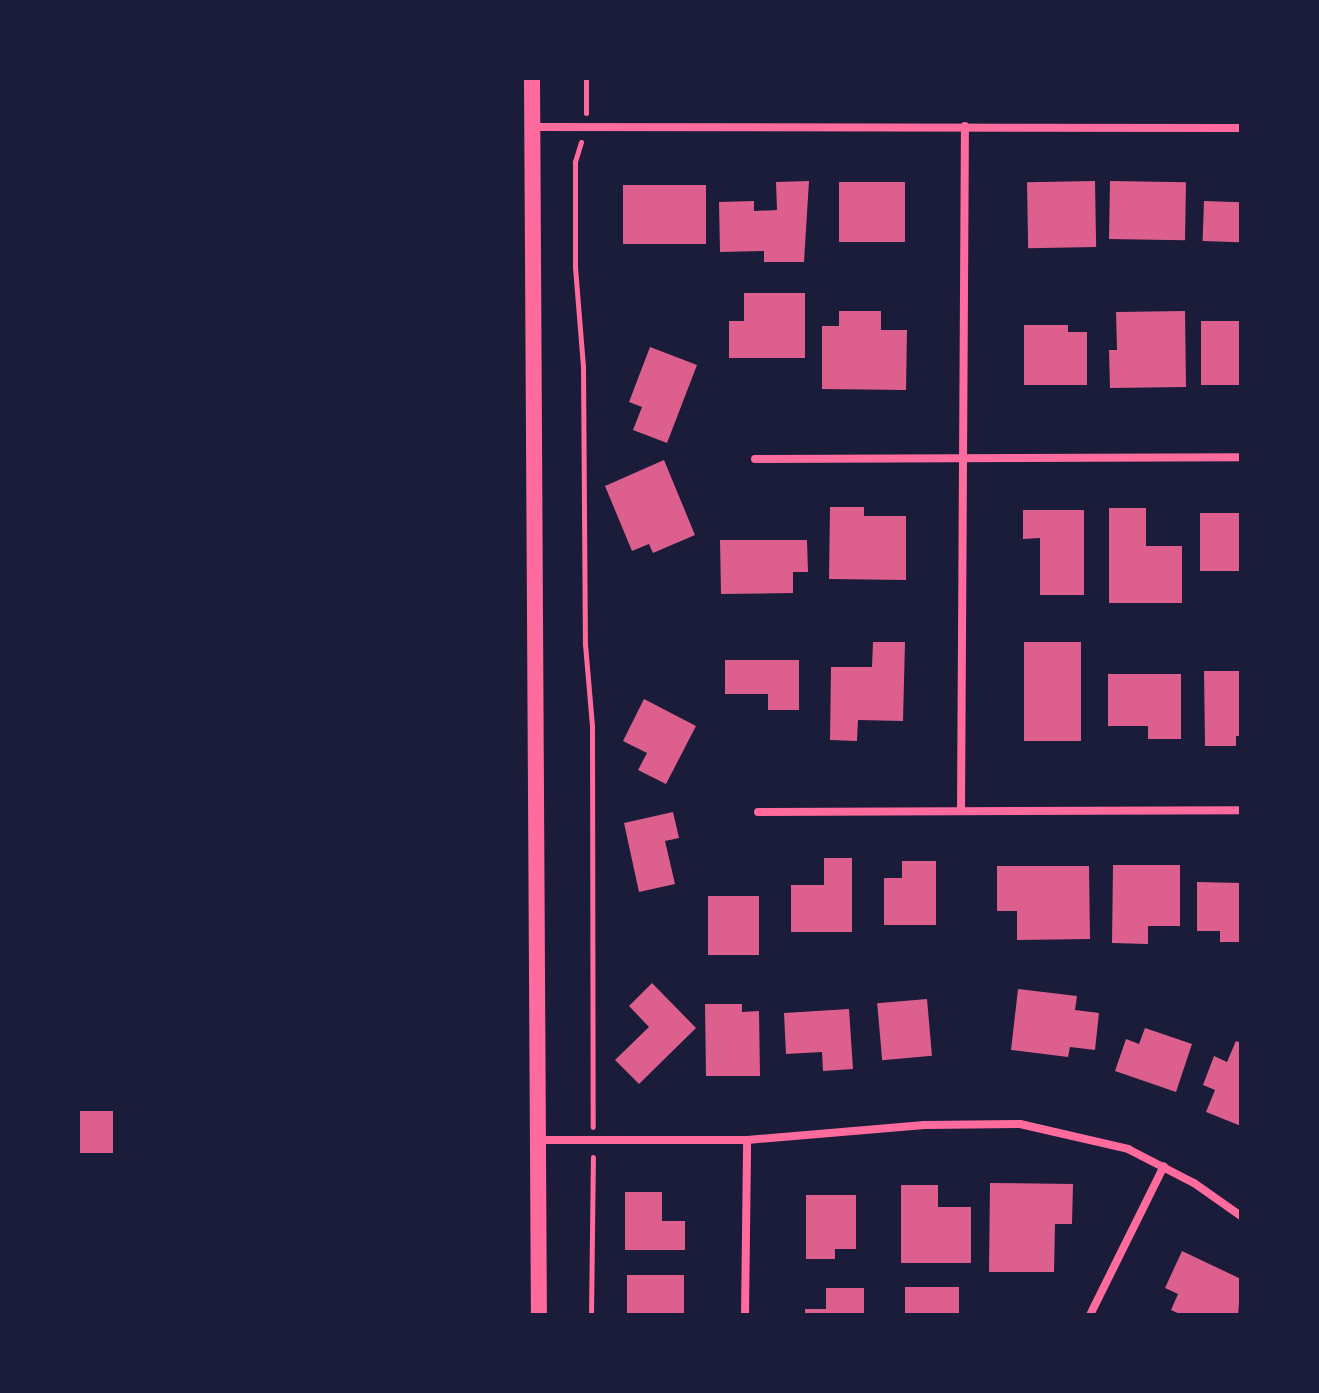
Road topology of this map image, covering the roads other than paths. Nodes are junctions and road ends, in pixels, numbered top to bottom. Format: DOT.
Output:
graph roads {
  1 [pos="532,78"];
  2 [pos="965,126"];
  3 [pos="533,127"];
  4 [pos="1241,128"];
  5 [pos="1241,457"];
  6 [pos="755,459"];
  7 [pos="960,460"];
  8 [pos="1241,810"];
  9 [pos="961,811"];
  10 [pos="758,812"];
  11 [pos="540,1140"];
  12 [pos="747,1140"];
  13 [pos="1164,1166"];
  14 [pos="1241,1216"];
  15 [pos="539,1315"];
  16 [pos="745,1315"];
  17 [pos="1090,1315"];
  1 -- 3 [label="main road"];
  2 -- 3 [label="street"];
  2 -- 4 [label="street"];
  2 -- 7 [label="street"];
  3 -- 11 [label="main road"];
  5 -- 7 [label="street"];
  6 -- 7 [label="street"];
  7 -- 9 [label="street"];
  8 -- 9 [label="street"];
  9 -- 10 [label="street"];
  11 -- 12 [label="street"];
  11 -- 15 [label="main road"];
  12 -- 13 [label="street"];
  12 -- 16 [label="street"];
  13 -- 14 [label="street"];
  13 -- 17 [label="street"];
}
